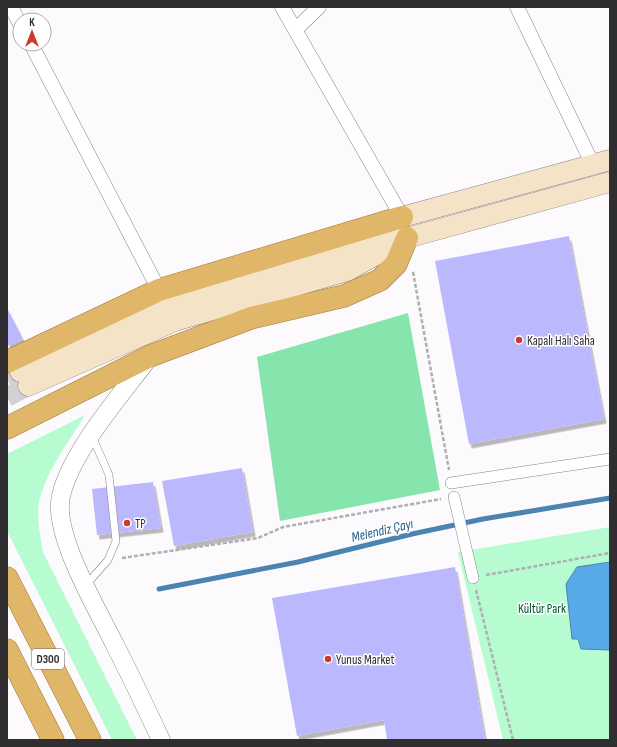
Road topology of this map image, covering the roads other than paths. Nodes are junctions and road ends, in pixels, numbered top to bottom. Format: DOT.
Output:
graph roads {
  1 [pos="282,7"];
  2 [pos="319,7"];
  3 [pos="517,7"];
  4 [pos="295,30"];
  5 [pos="35,52"];
  6 [pos="601,163"];
  7 [pos="610,182"];
  8 [pos="402,217"];
  9 [pos="407,238"];
  10 [pos="159,290"];
  11 [pos="150,356"];
  12 [pos="18,374"];
  13 [pos="9,425"];
  14 [pos="91,435"];
  15 [pos="610,459"];
  16 [pos="452,483"];
  17 [pos="454,497"];
  18 [pos="7,578"];
  19 [pos="473,578"];
  20 [pos="85,585"];
  21 [pos="8,655"];
  22 [pos="53,740"];
  23 [pos="90,740"];
  24 [pos="161,740"];
  1 -- 4 [label="street"];
  2 -- 4 [label="street"];
  3 -- 6 [label="street"];
  4 -- 8 [label="street"];
  5 -- 10 [label="street"];
  6 -- 8 [label="main road"];
  7 -- 9 [label="main road"];
  8 -- 10 [label="highway"];
  8 -- 12 [label="main road"];
  9 -- 11 [label="highway"];
  9 -- 12 [label="main road"];
  10 -- 12 [label="highway"];
  11 -- 13 [label="highway"];
  11 -- 14 [label="street"];
  14 -- 20 [label="street"];
  14 -- 20 [label="lane"];
  15 -- 16 [label="street"];
  17 -- 19 [label="street"];
  18 -- 23 [label="highway, D300"];
  20 -- 24 [label="street"];
  21 -- 22 [label="highway, D300"];
}
